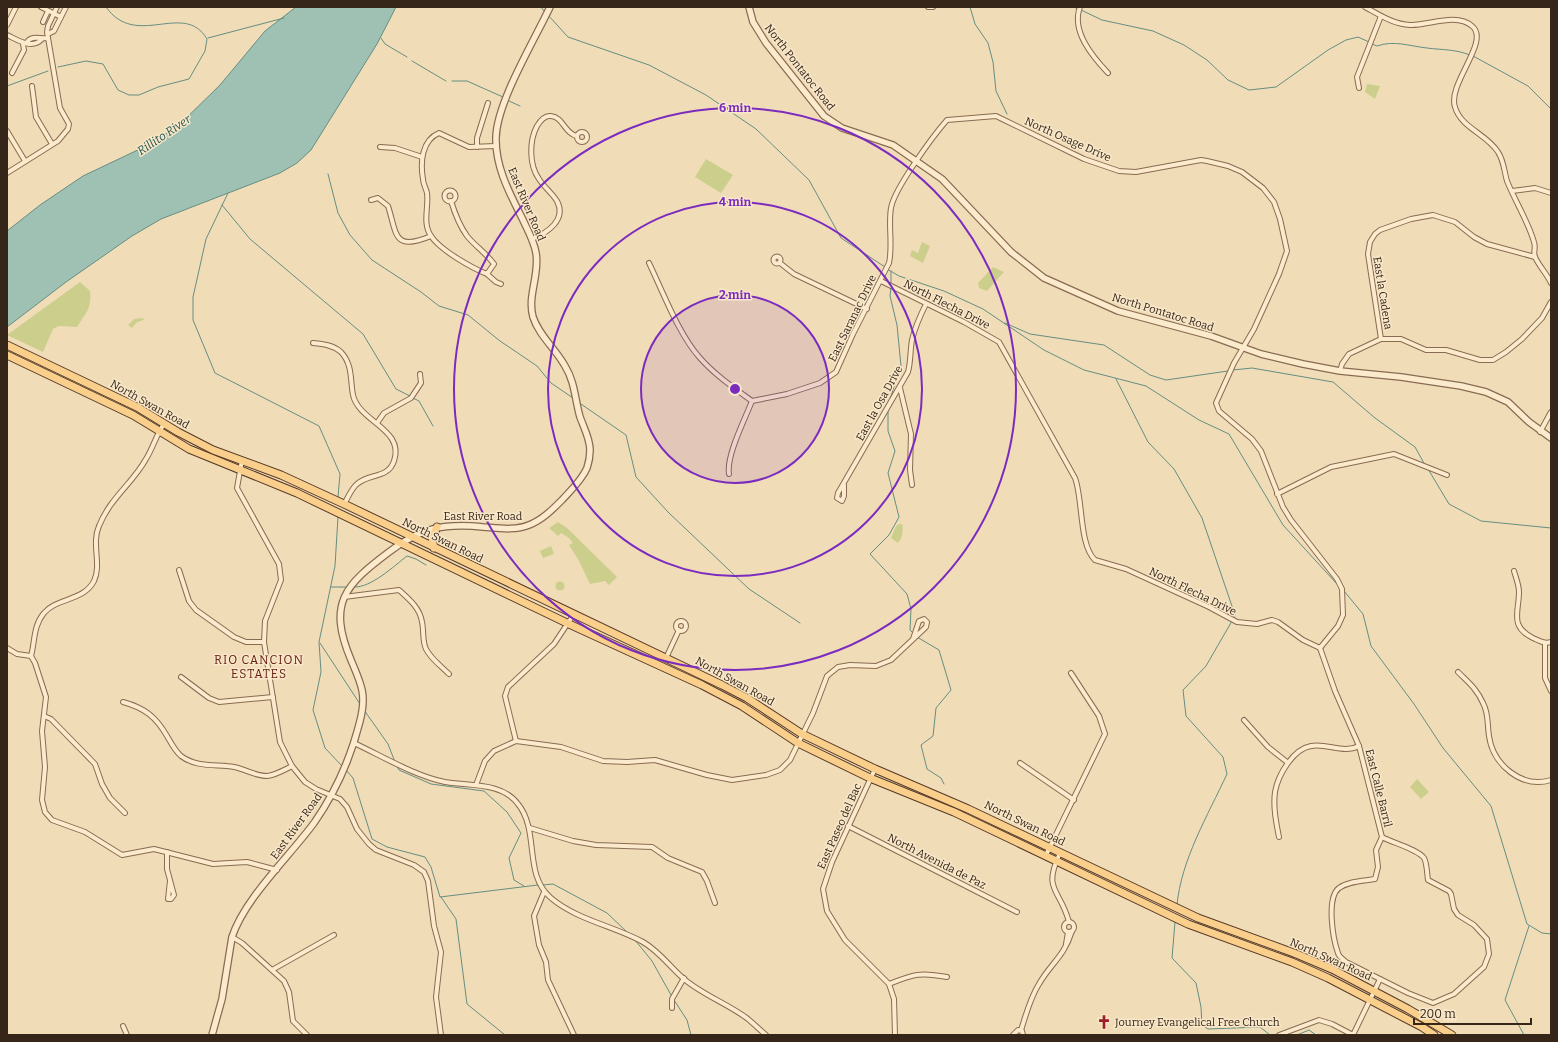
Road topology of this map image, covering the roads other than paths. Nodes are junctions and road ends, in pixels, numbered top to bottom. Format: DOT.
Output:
graph roads {
  1 [pos="16,7"];
  2 [pos="57,7"];
  3 [pos="66,7"];
  4 [pos="550,7"];
  5 [pos="749,7"];
  6 [pos="928,7"];
  7 [pos="933,7"];
  8 [pos="1080,7"];
  9 [pos="1365,7"];
  10 [pos="43,8"];
  11 [pos="48,11"];
  12 [pos="54,13"];
  13 [pos="1381,16"];
  14 [pos="61,17"];
  15 [pos="43,22"];
  16 [pos="7,25"];
  17 [pos="7,35"];
  18 [pos="48,36"];
  19 [pos="25,43"];
  20 [pos="12,73"];
  21 [pos="1108,73"];
  22 [pos="32,86"];
  23 [pos="1359,88"];
  24 [pos="488,103"];
  25 [pos="947,120"];
  26 [pos="7,131"];
  27 [pos="577,136"];
  28 [pos="52,144"];
  29 [pos="496,146"];
  30 [pos="380,147"];
  31 [pos="478,147"];
  32 [pos="422,157"];
  33 [pos="25,161"];
  34 [pos="917,161"];
  35 [pos="7,173"];
  36 [pos="1512,191"];
  37 [pos="1551,193"];
  38 [pos="371,200"];
  39 [pos="451,201"];
  40 [pos="431,236"];
  41 [pos="532,239"];
  42 [pos="1535,256"];
  43 [pos="649,263"];
  44 [pos="780,263"];
  45 [pos="487,274"];
  46 [pos="881,281"];
  47 [pos="1551,283"];
  48 [pos="501,284"];
  49 [pos="1551,302"];
  50 [pos="926,304"];
  51 [pos="867,309"];
  52 [pos="1381,339"];
  53 [pos="313,343"];
  54 [pos="7,345"];
  55 [pos="1243,348"];
  56 [pos="7,355"];
  57 [pos="1340,370"];
  58 [pos="420,374"];
  59 [pos="900,388"];
  60 [pos="752,401"];
  61 [pos="1551,412"];
  62 [pos="377,423"];
  63 [pos="164,424"];
  64 [pos="159,431"];
  65 [pos="1540,432"];
  66 [pos="1551,438"];
  67 [pos="242,460"];
  68 [pos="239,469"];
  69 [pos="729,474"];
  70 [pos="1447,475"];
  71 [pos="844,484"];
  72 [pos="912,485"];
  73 [pos="1277,494"];
  74 [pos="344,504"];
  75 [pos="437,527"];
  76 [pos="411,537"];
  77 [pos="401,543"];
  78 [pos="434,548"];
  79 [pos="179,570"];
  80 [pos="1514,571"];
  81 [pos="344,597"];
  82 [pos="574,614"];
  83 [pos="569,624"];
  84 [pos="679,630"];
  85 [pos="913,639"];
  86 [pos="264,642"];
  87 [pos="1551,642"];
  88 [pos="1545,643"];
  89 [pos="7,648"];
  90 [pos="1320,648"];
  91 [pos="30,656"];
  92 [pos="666,658"];
  93 [pos="1458,672"];
  94 [pos="1071,673"];
  95 [pos="449,674"];
  96 [pos="181,677"];
  97 [pos="1551,691"];
  98 [pos="273,697"];
  99 [pos="123,702"];
  100 [pos="44,716"];
  101 [pos="1244,720"];
  102 [pos="802,734"];
  103 [pos="516,741"];
  104 [pos="354,743"];
  105 [pos="798,743"];
  106 [pos="1359,746"];
  107 [pos="1287,762"];
  108 [pos="1020,763"];
  109 [pos="292,766"];
  110 [pos="874,769"];
  111 [pos="870,778"];
  112 [pos="1551,780"];
  113 [pos="476,785"];
  114 [pos="331,796"];
  115 [pos="1074,800"];
  116 [pos="125,813"];
  117 [pos="848,826"];
  118 [pos="530,828"];
  119 [pos="1279,837"];
  120 [pos="1382,837"];
  121 [pos="1050,848"];
  122 [pos="167,852"];
  123 [pos="1060,853"];
  124 [pos="1046,855"];
  125 [pos="1057,861"];
  126 [pos="277,870"];
  127 [pos="170,881"];
  128 [pos="544,892"];
  129 [pos="715,903"];
  130 [pos="1017,912"];
  131 [pos="1069,922"];
  132 [pos="1070,932"];
  133 [pos="334,935"];
  134 [pos="232,937"];
  135 [pos="272,970"];
  136 [pos="947,977"];
  137 [pos="684,978"];
  138 [pos="1380,979"];
  139 [pos="889,984"];
  140 [pos="1374,991"];
  141 [pos="1370,1000"];
  142 [pos="672,1008"];
  143 [pos="123,1026"];
  144 [pos="1020,1030"];
  145 [pos="213,1034"];
  146 [pos="127,1035"];
  147 [pos="307,1035"];
  148 [pos="441,1035"];
  149 [pos="574,1035"];
  150 [pos="766,1035"];
  151 [pos="895,1035"];
  152 [pos="1013,1035"];
  153 [pos="1023,1035"];
  154 [pos="1279,1035"];
  155 [pos="1353,1035"];
  156 [pos="1434,1035"];
  157 [pos="1452,1035"];
  1 -- 16 [label="street"];
  2 -- 12 [label="street"];
  3 -- 14 [label="street"];
  4 -- 29 [label="street, East River Road"];
  5 -- 34 [label="street, North Pontatoc Road"];
  6 -- 7 [label="street"];
  8 -- 21 [label="street"];
  9 -- 13 [label="street"];
  10 -- 11 [label="street"];
  11 -- 12 [label="street"];
  11 -- 15 [label="street"];
  12 -- 14 [label="street"];
  12 -- 18 [label="street"];
  13 -- 23 [label="street"];
  13 -- 36 [label="street"];
  14 -- 18 [label="street"];
  17 -- 19 [label="street"];
  18 -- 19 [label="street"];
  18 -- 28 [label="street"];
  19 -- 20 [label="street"];
  22 -- 28 [label="street"];
  24 -- 31 [label="street"];
  25 -- 34 [label="street, East Saranac Drive"];
  25 -- 55 [label="street, North Osage Drive"];
  26 -- 33 [label="street"];
  27 -- 41 [label="street"];
  28 -- 33 [label="street"];
  29 -- 31 [label="street"];
  29 -- 41 [label="street, East River Road"];
  30 -- 32 [label="street"];
  31 -- 32 [label="street"];
  32 -- 40 [label="street"];
  33 -- 35 [label="street"];
  34 -- 46 [label="street, East Saranac Drive"];
  34 -- 55 [label="street, North Pontatoc Road"];
  36 -- 37 [label="street"];
  36 -- 42 [label="street"];
  38 -- 40 [label="street"];
  39 -- 45 [label="street"];
  40 -- 45 [label="street"];
  41 -- 75 [label="street, East River Road"];
  42 -- 47 [label="street"];
  42 -- 52 [label="street, East la Cadena"];
  43 -- 60 [label="street"];
  44 -- 51 [label="street"];
  45 -- 48 [label="street"];
  46 -- 50 [label="street, North Flecha Drive"];
  46 -- 51 [label="street, East Saranac Drive"];
  49 -- 52 [label="street"];
  50 -- 59 [label="street, East la Osa Drive"];
  50 -- 90 [label="street, North Flecha Drive"];
  51 -- 60 [label="street, East Saranac Drive"];
  52 -- 57 [label="street"];
  53 -- 62 [label="street"];
  54 -- 63 [label="main road, North Swan Road"];
  55 -- 57 [label="street, North Pontatoc Road"];
  55 -- 73 [label="street"];
  56 -- 64 [label="main road, North Swan Road"];
  57 -- 65 [label="street, North Pontatoc Road"];
  58 -- 62 [label="street"];
  59 -- 71 [label="street, East la Osa Drive"];
  59 -- 72 [label="street"];
  60 -- 69 [label="street"];
  61 -- 65 [label="street"];
  62 -- 74 [label="street"];
  63 -- 64 [label="street"];
  63 -- 67 [label="main road, North Swan Road"];
  64 -- 68 [label="main road, North Swan Road"];
  64 -- 91 [label="street"];
  65 -- 66 [label="street, North Pontatoc Road"];
  67 -- 68 [label="street"];
  67 -- 74 [label="main road, North Swan Road"];
  68 -- 77 [label="main road, North Swan Road"];
  68 -- 86 [label="street"];
  70 -- 73 [label="street"];
  73 -- 90 [label="street"];
  74 -- 76 [label="main road, North Swan Road"];
  75 -- 76 [label="street, East River Road"];
  75 -- 78 [label="main road"];
  76 -- 77 [label="street, East River Road"];
  76 -- 78 [label="main road, North Swan Road"];
  77 -- 81 [label="street, East River Road"];
  77 -- 83 [label="main road, North Swan Road"];
  78 -- 82 [label="main road, North Swan Road"];
  79 -- 86 [label="street"];
  80 -- 88 [label="street"];
  81 -- 95 [label="street"];
  81 -- 104 [label="street, East River Road"];
  82 -- 83 [label="street"];
  82 -- 92 [label="main road, North Swan Road"];
  83 -- 103 [label="street"];
  83 -- 105 [label="main road, North Swan Road"];
  84 -- 92 [label="street"];
  85 -- 85 [label="street"];
  85 -- 102 [label="street"];
  86 -- 98 [label="street"];
  87 -- 88 [label="street"];
  88 -- 97 [label="street"];
  89 -- 91 [label="street"];
  90 -- 106 [label="street, East Calle Barril"];
  91 -- 100 [label="street"];
  92 -- 102 [label="main road, North Swan Road"];
  93 -- 112 [label="street"];
  94 -- 115 [label="street"];
  96 -- 98 [label="street"];
  98 -- 109 [label="street"];
  99 -- 109 [label="street"];
  100 -- 116 [label="street"];
  100 -- 122 [label="street"];
  101 -- 107 [label="street"];
  102 -- 105 [label="street"];
  102 -- 110 [label="main road, North Swan Road"];
  103 -- 105 [label="street"];
  103 -- 113 [label="street"];
  104 -- 113 [label="street"];
  104 -- 114 [label="street, East River Road"];
  105 -- 111 [label="main road, North Swan Road"];
  106 -- 107 [label="street"];
  106 -- 120 [label="street, East Calle Barril"];
  107 -- 119 [label="street"];
  108 -- 115 [label="street"];
  109 -- 114 [label="street"];
  110 -- 111 [label="street, East Paseo del Bac"];
  110 -- 121 [label="main road, North Swan Road"];
  111 -- 117 [label="street, East Paseo del Bac"];
  111 -- 124 [label="main road, North Swan Road"];
  113 -- 118 [label="street"];
  114 -- 126 [label="street, East River Road"];
  114 -- 148 [label="street"];
  115 -- 121 [label="street"];
  117 -- 130 [label="street, North Avenida de Paz"];
  117 -- 139 [label="street, East Paseo del Bac"];
  118 -- 128 [label="street"];
  118 -- 129 [label="street"];
  120 -- 138 [label="street, East Calle Barril"];
  120 -- 138 [label="street"];
  121 -- 123 [label="main road, North Swan Road"];
  121 -- 124 [label="street"];
  122 -- 126 [label="street"];
  122 -- 127 [label="street"];
  123 -- 125 [label="street"];
  123 -- 140 [label="main road, North Swan Road"];
  124 -- 125 [label="main road, North Swan Road"];
  125 -- 131 [label="street"];
  125 -- 141 [label="main road, North Swan Road"];
  126 -- 134 [label="street, East River Road"];
  128 -- 137 [label="street"];
  128 -- 149 [label="street"];
  131 -- 132 [label="street"];
  131 -- 132 [label="street"];
  132 -- 144 [label="street"];
  133 -- 135 [label="street"];
  134 -- 135 [label="street"];
  134 -- 145 [label="street, East River Road"];
  135 -- 147 [label="street"];
  136 -- 139 [label="street"];
  137 -- 142 [label="street"];
  137 -- 150 [label="street"];
  138 -- 140 [label="street"];
  139 -- 151 [label="street"];
  140 -- 141 [label="street"];
  140 -- 157 [label="main road, North Swan Road"];
  141 -- 155 [label="street"];
  141 -- 156 [label="main road, North Swan Road"];
  143 -- 146 [label="street"];
  144 -- 152 [label="street"];
  144 -- 153 [label="street"];
  154 -- 155 [label="street"];
}
